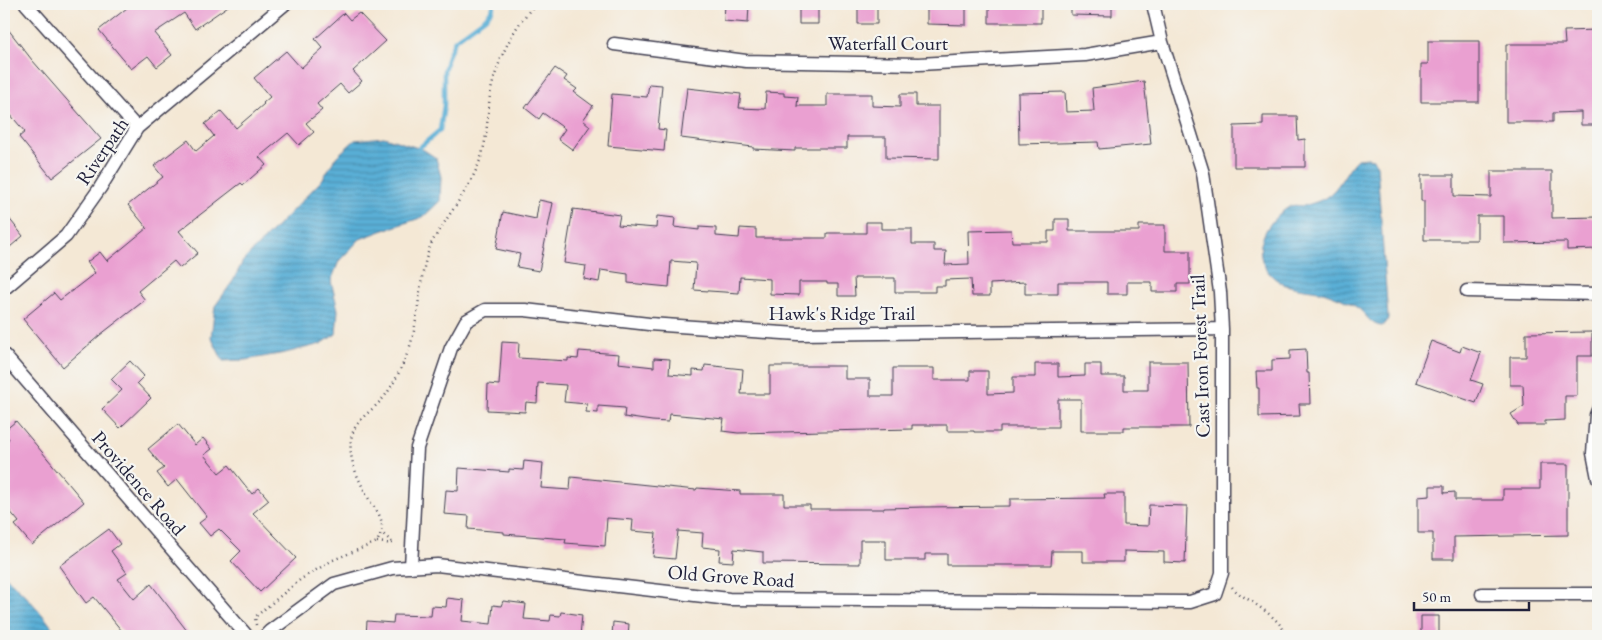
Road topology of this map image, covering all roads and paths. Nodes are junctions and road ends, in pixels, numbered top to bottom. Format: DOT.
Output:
graph roads {
  1 [pos="26,4"];
  2 [pos="286,4"];
  3 [pos="536,4"];
  4 [pos="1153,4"];
  5 [pos="1162,42"];
  6 [pos="614,44"];
  7 [pos="137,128"];
  8 [pos="4,289"];
  9 [pos="1467,291"];
  10 [pos="1598,294"];
  11 [pos="1222,329"];
  12 [pos="4,355"];
  13 [pos="1598,410"];
  14 [pos="1598,478"];
  15 [pos="381,532"];
  16 [pos="377,542"];
  17 [pos="411,567"];
  18 [pos="1230,581"];
  19 [pos="1215,594"];
  20 [pos="1482,594"];
  21 [pos="1598,594"];
  22 [pos="247,636"];
  23 [pos="265,636"];
  24 [pos="1288,636"];
  1 -- 7 [label="street"];
  2 -- 7 [label="street, Riverpath"];
  3 -- 15 [label="path"];
  4 -- 5 [label="street, Cast Iron Forest Trail"];
  5 -- 6 [label="street, Waterfall Court"];
  5 -- 11 [label="street, Cast Iron Forest Trail"];
  7 -- 8 [label="street, Riverpath"];
  9 -- 10 [label="street"];
  11 -- 17 [label="street, Hawk's Ridge Trail"];
  11 -- 19 [label="street, Cast Iron Forest Trail"];
  12 -- 22 [label="street, Providence Road"];
  13 -- 14 [label="street"];
  15 -- 16 [label="path"];
  15 -- 16 [label="path"];
  16 -- 23 [label="path"];
  17 -- 19 [label="street, Old Grove Road"];
  17 -- 23 [label="street, Old Grove Road"];
  18 -- 24 [label="path"];
  20 -- 21 [label="street"];
}
